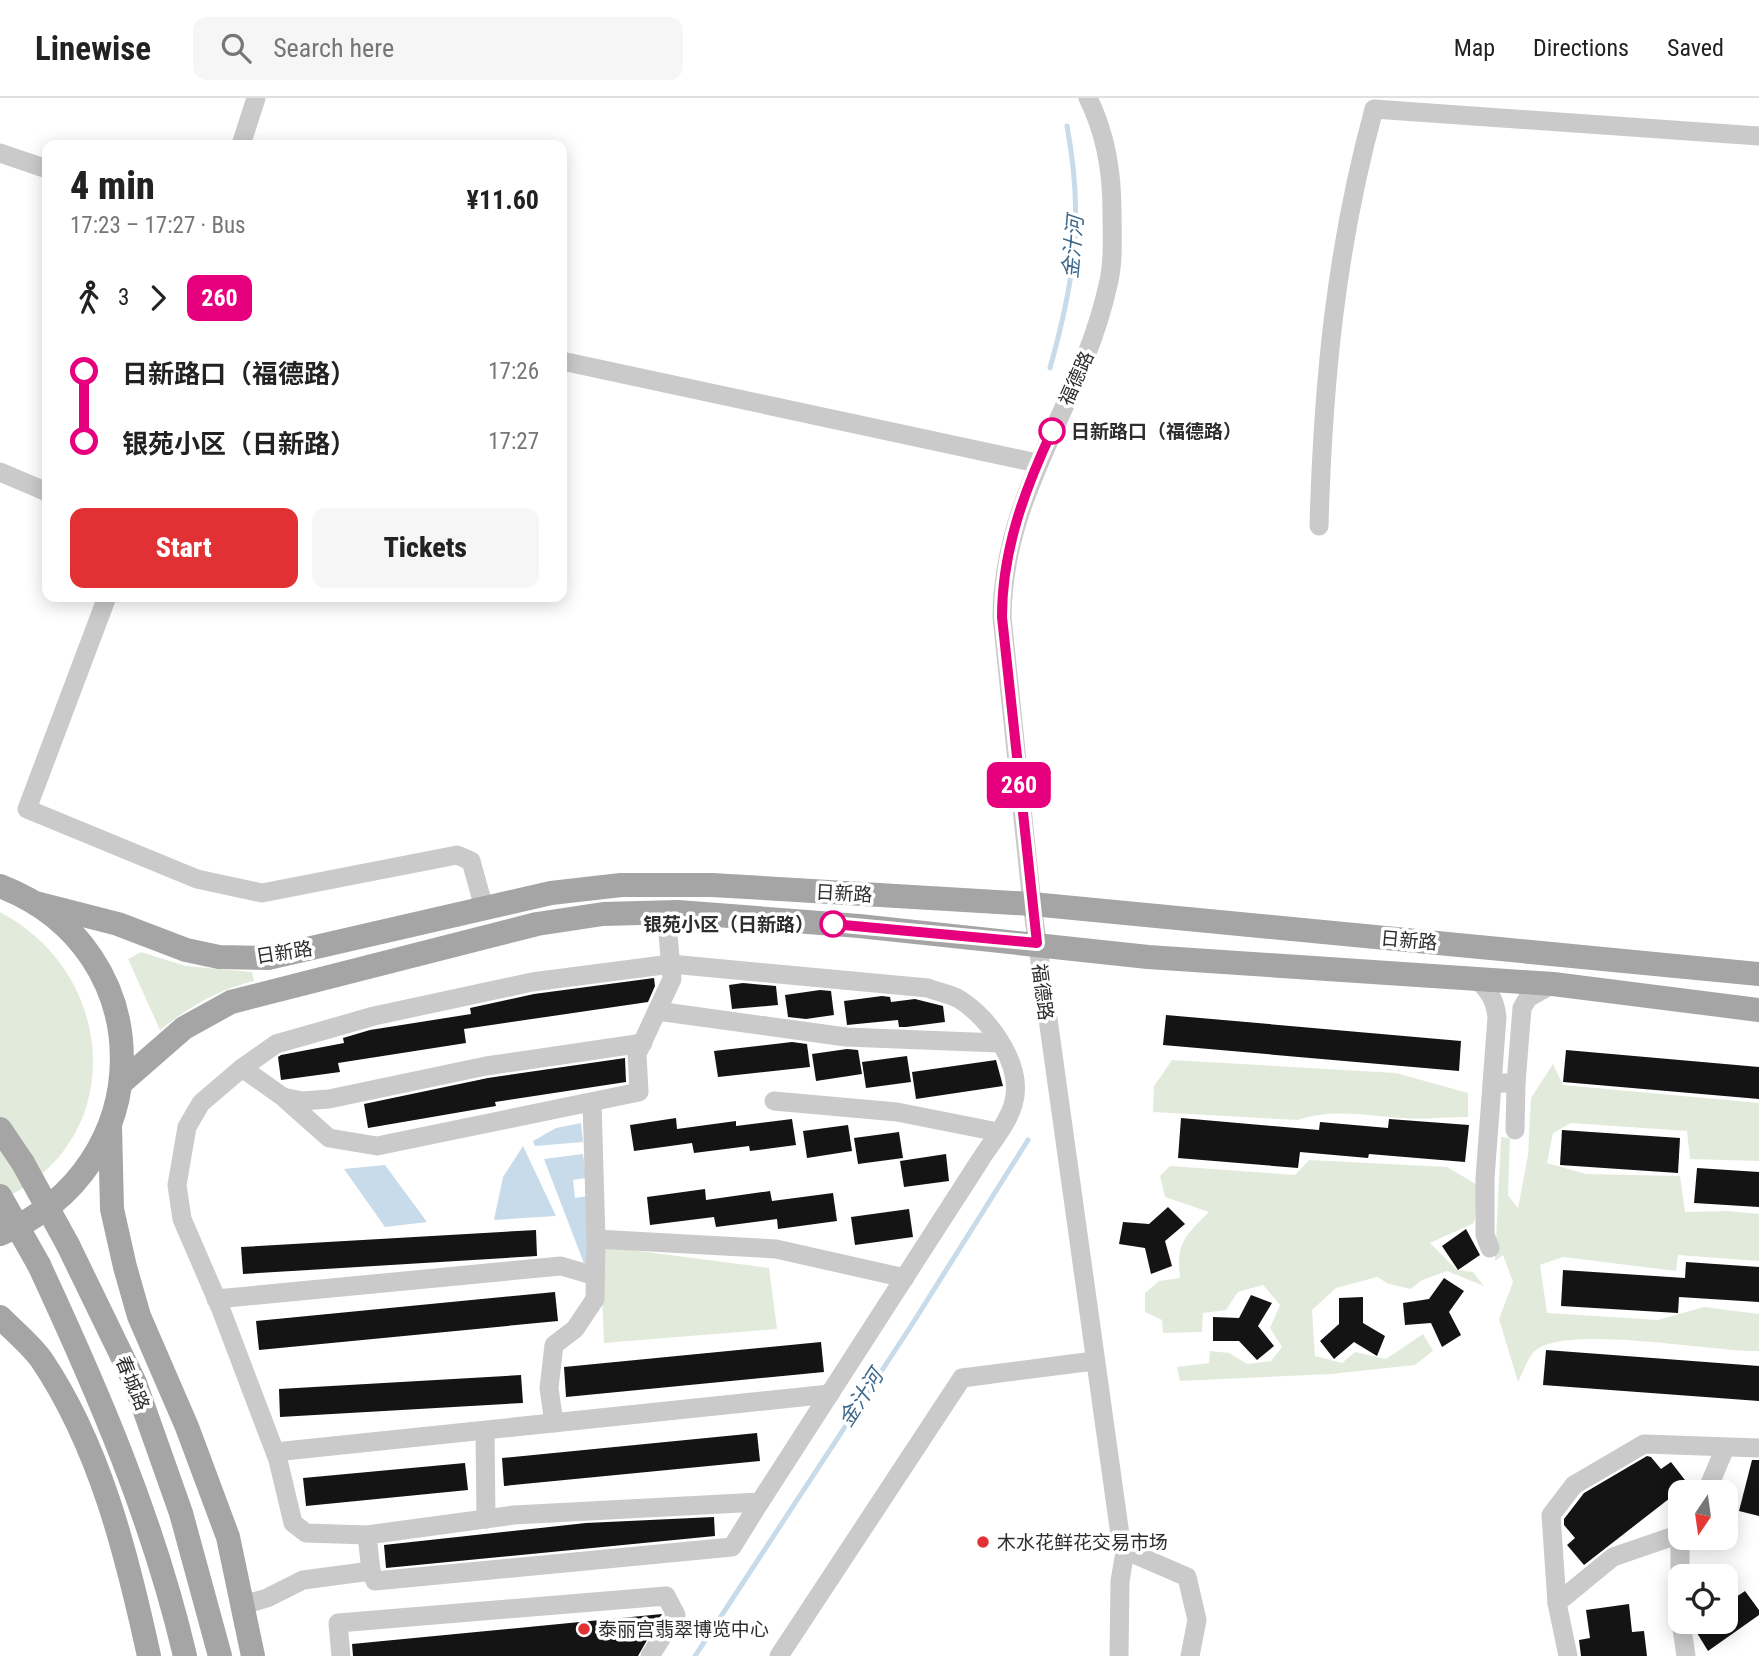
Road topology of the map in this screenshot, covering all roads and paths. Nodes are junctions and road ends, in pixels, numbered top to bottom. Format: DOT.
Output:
graph roads {
  1 [pos="256,98"];
  2 [pos="1088,98"];
  3 [pos="1759,136"];
  4 [pos="243,140"];
  5 [pos="0,153"];
  6 [pos="42,167"];
  7 [pos="567,362"];
  8 [pos="1037,463"];
  9 [pos="0,472"];
  10 [pos="42,490"];
  11 [pos="1319,526"];
  12 [pos="105,602"];
  13 [pos="0,886"];
  14 [pos="36,903"];
  15 [pos="1032,904"];
  16 [pos="484,908"];
  17 [pos="666,913"];
  18 [pos="1037,943"];
  19 [pos="671,964"];
  20 [pos="1665,965"];
  21 [pos="1759,966"];
  22 [pos="1759,974"];
  23 [pos="1475,978"];
  24 [pos="1553,984"];
  25 [pos="1616,990"];
  26 [pos="1759,999"];
  27 [pos="1759,1010"];
  28 [pos="657,1011"];
  29 [pos="999,1042"];
  30 [pos="643,1043"];
  31 [pos="242,1068"];
  32 [pos="121,1083"];
  33 [pos="1492,1083"];
  34 [pos="1516,1083"];
  35 [pos="283,1097"];
  36 [pos="774,1101"];
  37 [pos="592,1102"];
  38 [pos="110,1127"];
  39 [pos="0,1129"];
  40 [pos="1515,1130"];
  41 [pos="998,1132"];
  42 [pos="0,1196"];
  43 [pos="0,1234"];
  44 [pos="596,1239"];
  45 [pos="1490,1248"];
  46 [pos="596,1276"];
  47 [pos="905,1278"];
  48 [pos="216,1299"];
  49 [pos="0,1317"];
  50 [pos="1094,1361"];
  51 [pos="830,1394"];
  52 [pos="554,1423"];
  53 [pos="485,1431"];
  54 [pos="1725,1448"];
  55 [pos="1759,1448"];
  56 [pos="275,1452"];
  57 [pos="1711,1480"];
  58 [pos="760,1502"];
  59 [pos="486,1519"];
  60 [pos="367,1535"];
  61 [pos="1668,1540"];
  62 [pos="1126,1546"];
  63 [pos="370,1571"];
  64 [pos="1557,1603"];
  65 [pos="243,1605"];
  66 [pos="1683,1634"];
  67 [pos="149,1656"];
  68 [pos="185,1656"];
  69 [pos="220,1656"];
  70 [pos="253,1656"];
  71 [pos="341,1656"];
  72 [pos="650,1656"];
  73 [pos="779,1656"];
  74 [pos="1119,1656"];
  75 [pos="1190,1656"];
  76 [pos="1568,1656"];
  77 [pos="1686,1656"];
  1 -- 4 [label="street"];
  2 -- 8 [label="street, 福德路"];
  3 -- 11 [label="street"];
  5 -- 6 [label="street"];
  7 -- 8 [label="street"];
  8 -- 15 [label="street, 福德路"];
  9 -- 10 [label="street"];
  12 -- 16 [label="street"];
  13 -- 14 [label="main road"];
  14 -- 16 [label="main road, 日新路"];
  14 -- 32 [label="main road"];
  15 -- 16 [label="main road, 日新路"];
  15 -- 18 [label="street, 福德路"];
  15 -- 20 [label="main road, 日新路"];
  17 -- 18 [label="main road, 日新路"];
  17 -- 19 [label="street"];
  17 -- 32 [label="main road, 日新路"];
  18 -- 23 [label="main road, 日新路"];
  18 -- 50 [label="street, 福德路"];
  19 -- 28 [label="street"];
  19 -- 29 [label="street"];
  19 -- 31 [label="street"];
  20 -- 21 [label="main road, 日新路"];
  20 -- 22 [label="main road, 日新路"];
  23 -- 24 [label="main road, 日新路"];
  23 -- 33 [label="street"];
  24 -- 25 [label="main road, 日新路"];
  24 -- 34 [label="street"];
  25 -- 26 [label="main road, 日新路"];
  25 -- 27 [label="main road, 日新路"];
  28 -- 29 [label="street"];
  28 -- 30 [label="street"];
  29 -- 41 [label="street"];
  30 -- 35 [label="street"];
  30 -- 37 [label="street"];
  31 -- 35 [label="street"];
  31 -- 48 [label="street"];
  32 -- 38 [label="main road"];
  33 -- 34 [label="street"];
  33 -- 45 [label="street"];
  34 -- 40 [label="street"];
  35 -- 37 [label="street"];
  36 -- 41 [label="street"];
  37 -- 44 [label="street"];
  38 -- 43 [label="main road"];
  38 -- 65 [label="main road"];
  39 -- 69 [label="main road, 春城路, bridge"];
  41 -- 47 [label="street"];
  42 -- 68 [label="main road, 春城路, bridge"];
  44 -- 46 [label="street"];
  44 -- 47 [label="street"];
  46 -- 48 [label="street"];
  46 -- 52 [label="street"];
  47 -- 51 [label="street"];
  48 -- 56 [label="street"];
  49 -- 67 [label="main road"];
  50 -- 62 [label="street, 福德路"];
  50 -- 73 [label="street"];
  51 -- 52 [label="street"];
  51 -- 58 [label="street"];
  52 -- 53 [label="street"];
  53 -- 56 [label="street"];
  53 -- 59 [label="street"];
  54 -- 55 [label="street"];
  54 -- 57 [label="street"];
  54 -- 64 [label="street"];
  56 -- 60 [label="street"];
  58 -- 59 [label="street"];
  58 -- 63 [label="street"];
  59 -- 60 [label="street"];
  60 -- 63 [label="street"];
  61 -- 64 [label="street"];
  62 -- 74 [label="street"];
  62 -- 75 [label="street"];
  63 -- 65 [label="street"];
  64 -- 76 [label="street"];
  65 -- 70 [label="main road"];
  66 -- 77 [label="street"];
  71 -- 72 [label="street"];
}
